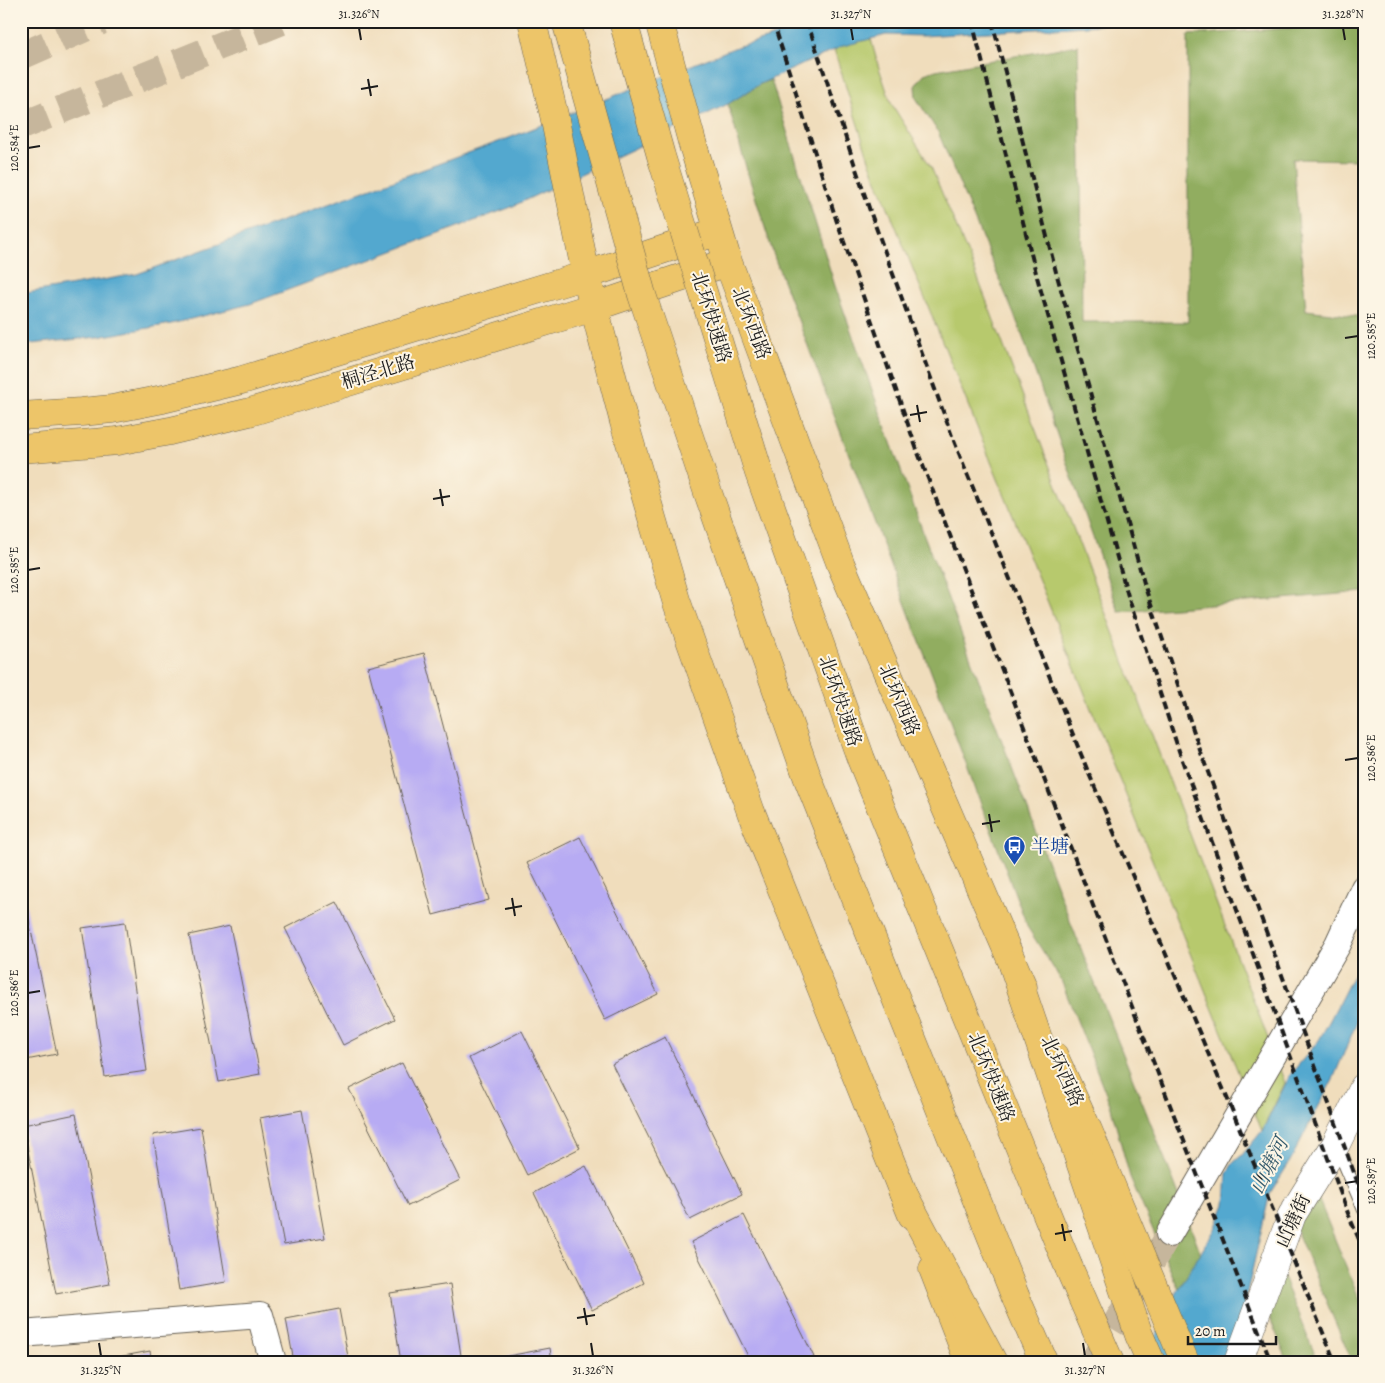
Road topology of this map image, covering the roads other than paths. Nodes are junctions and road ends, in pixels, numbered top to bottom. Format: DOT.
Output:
graph roads {
  1 [pos="532,21"];
  2 [pos="566,21"];
  3 [pos="622,21"];
  4 [pos="659,21"];
  5 [pos="718,231"];
  6 [pos="728,262"];
  7 [pos="586,275"];
  8 [pos="594,307"];
  9 [pos="21,416"];
  10 [pos="21,449"];
  11 [pos="1364,888"];
  12 [pos="1013,965"];
  13 [pos="1364,1087"];
  14 [pos="1336,1144"];
  15 [pos="903,1193"];
  16 [pos="1364,1210"];
  17 [pos="1169,1234"];
  18 [pos="21,1334"];
  19 [pos="273,1362"];
  20 [pos="969,1362"];
  21 [pos="993,1362"];
  22 [pos="1044,1362"];
  23 [pos="1110,1362"];
  24 [pos="1151,1362"];
  25 [pos="1186,1362"];
  26 [pos="1238,1362"];
  1 -- 7 [label="main road"];
  2 -- 22 [label="main road, bridge"];
  3 -- 23 [label="main road, 北环快速路, bridge"];
  4 -- 5 [label="main road, 北环西路"];
  5 -- 6 [label="main road, 北环西路"];
  5 -- 7 [label="main road, 桐泾北路"];
  6 -- 8 [label="main road, 桐泾北路"];
  6 -- 12 [label="main road, 北环西路"];
  7 -- 8 [label="main road"];
  7 -- 9 [label="main road, 桐泾北路"];
  8 -- 10 [label="main road, 桐泾北路"];
  8 -- 15 [label="main road"];
  11 -- 17 [label="street"];
  12 -- 24 [label="main road"];
  12 -- 25 [label="main road, 北环西路"];
  13 -- 14 [label="street, 山塘街"];
  14 -- 16 [label="lane"];
  14 -- 26 [label="street, 山塘街"];
  15 -- 20 [label="main road"];
  15 -- 21 [label="main road"];
  18 -- 19 [label="street"];
}
